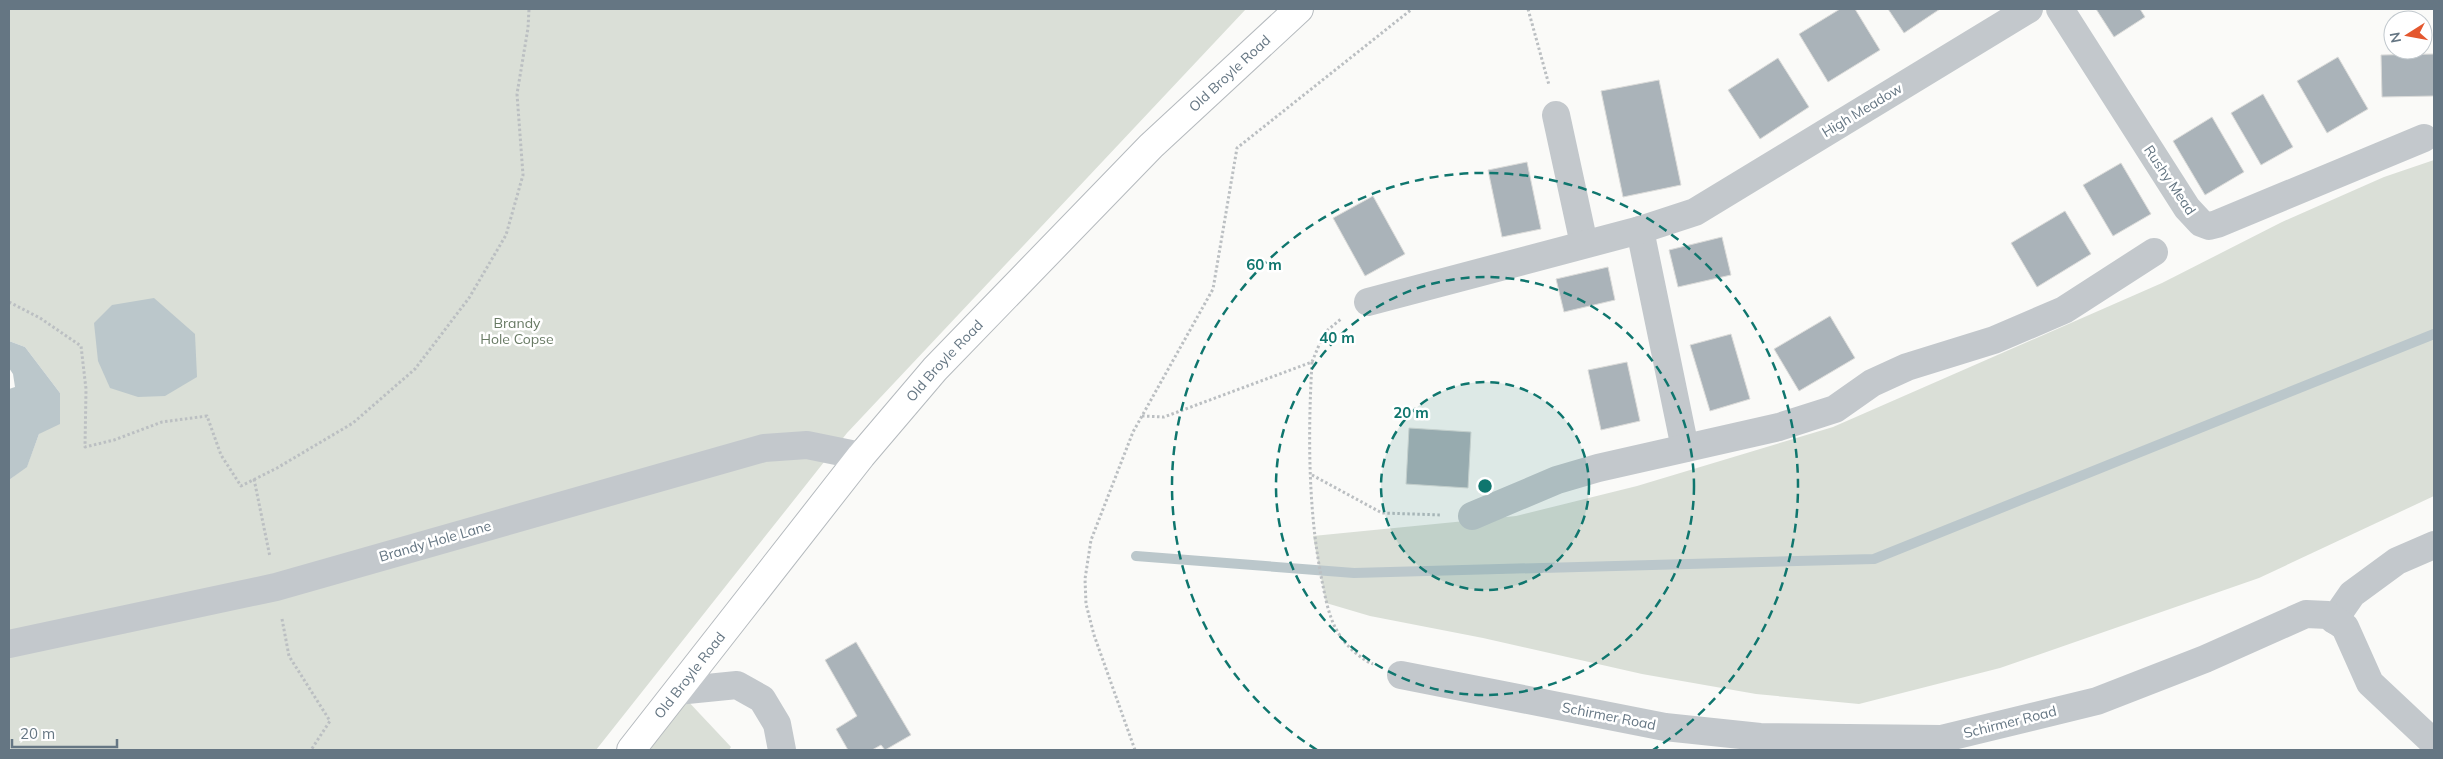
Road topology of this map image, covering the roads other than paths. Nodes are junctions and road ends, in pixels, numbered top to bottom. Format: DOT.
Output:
graph roads {
  1 [pos="1299,9"];
  2 [pos="2029,9"];
  3 [pos="2060,9"];
  4 [pos="1556,115"];
  5 [pos="2424,138"];
  6 [pos="1640,230"];
  7 [pos="1584,244"];
  8 [pos="2154,252"];
  9 [pos="1368,302"];
  10 [pos="1685,448"];
  11 [pos="860,456"];
  12 [pos="1472,516"];
  13 [pos="2434,546"];
  14 [pos="2334,620"];
  15 [pos="9,644"];
  16 [pos="1401,675"];
  17 [pos="677,691"];
  18 [pos="2434,743"];
  19 [pos="1941,745"];
  20 [pos="631,750"];
  21 [pos="782,750"];
  1 -- 11 [label="main road, Old Broyle Road"];
  2 -- 6 [label="street, High Meadow"];
  3 -- 5 [label="street, Rushy Mead"];
  4 -- 7 [label="street"];
  6 -- 7 [label="street, High Meadow"];
  6 -- 10 [label="street"];
  7 -- 9 [label="street, High Meadow"];
  8 -- 10 [label="street"];
  10 -- 12 [label="street"];
  11 -- 15 [label="street, Brandy Hole Lane"];
  11 -- 17 [label="main road, Old Broyle Road"];
  13 -- 14 [label="street"];
  14 -- 18 [label="street"];
  14 -- 19 [label="street, Schirmer Road"];
  16 -- 19 [label="street, Schirmer Road"];
  17 -- 20 [label="main road, Old Broyle Road"];
  17 -- 21 [label="street"];
}
